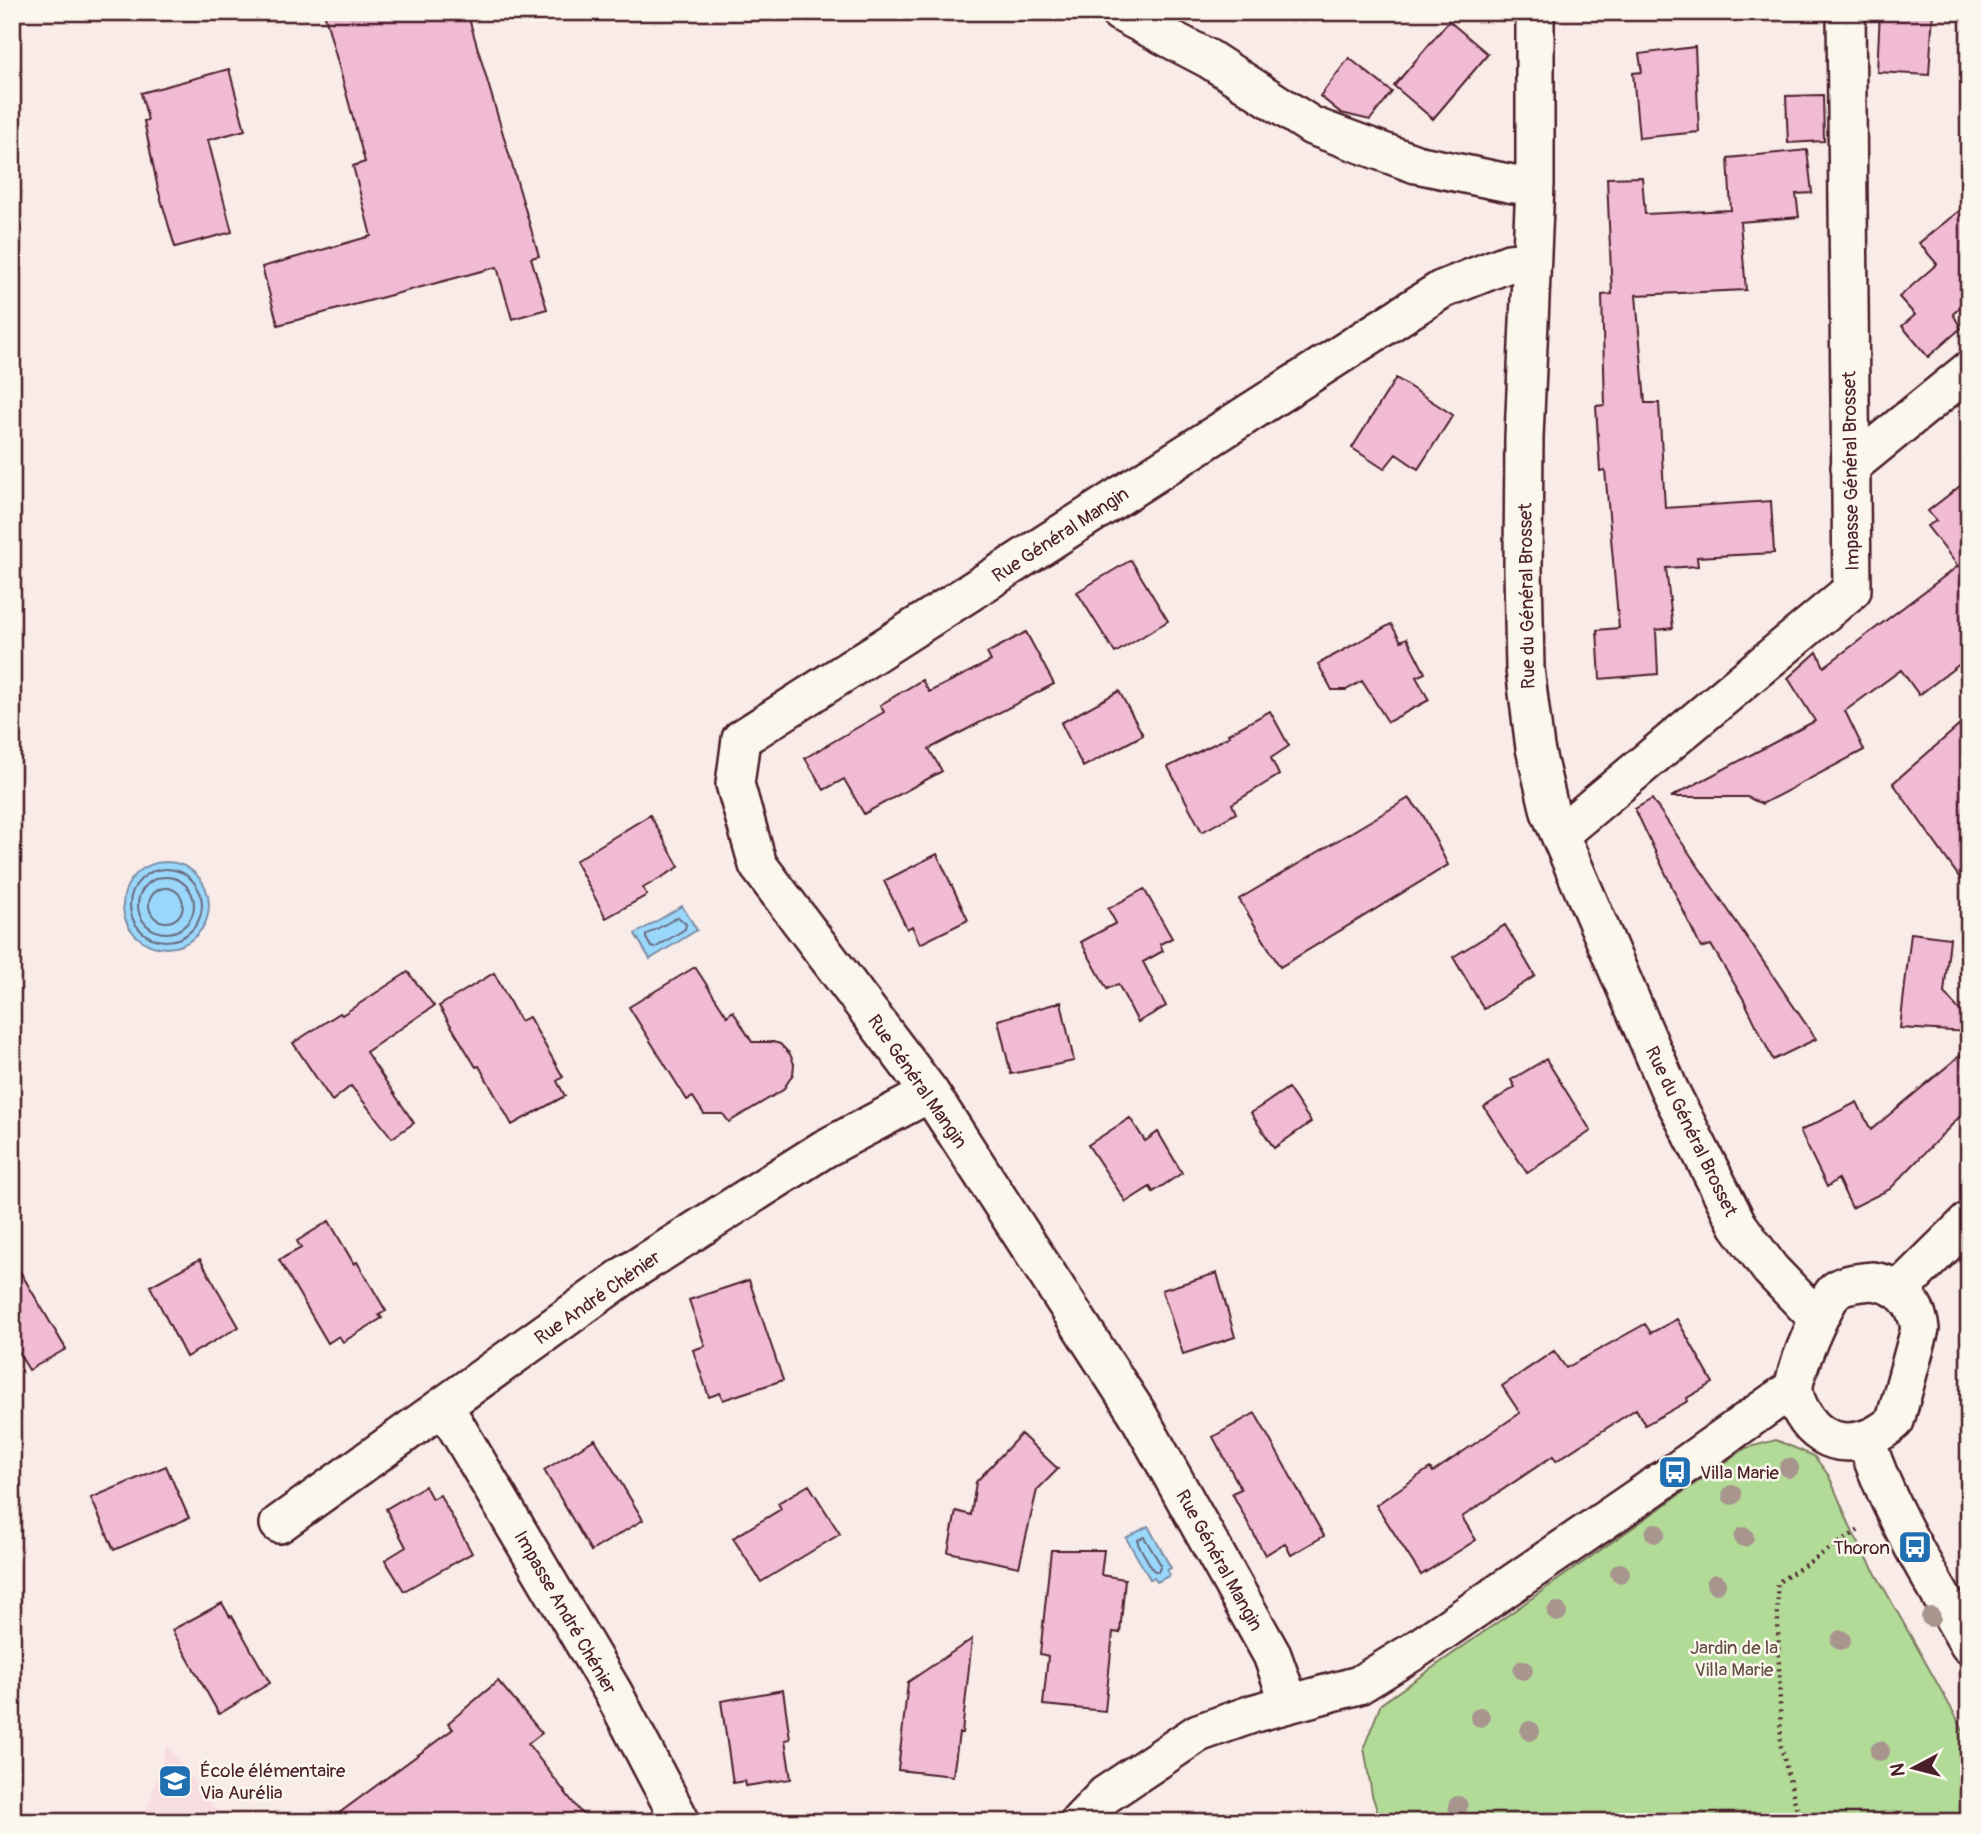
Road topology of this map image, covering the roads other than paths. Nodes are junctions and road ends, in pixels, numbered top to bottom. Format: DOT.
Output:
graph roads {
  1 [pos="1119,12"];
  2 [pos="1535,12"];
  3 [pos="1846,12"];
  4 [pos="1535,184"];
  5 [pos="1530,261"];
  6 [pos="1969,370"];
  7 [pos="1850,467"];
  8 [pos="1560,834"];
  9 [pos="930,1093"];
  10 [pos="1969,1221"];
  11 [pos="1899,1290"];
  12 [pos="1817,1318"];
  13 [pos="1793,1388"];
  14 [pos="444,1406"];
  15 [pos="1866,1440"];
  16 [pos="279,1524"];
  17 [pos="1969,1645"];
  18 [pos="1289,1702"];
  19 [pos="681,1822"];
  20 [pos="1079,1822"];
  1 -- 4 [label="street"];
  2 -- 4 [label="street, Rue du Général Brosset"];
  3 -- 7 [label="street, Impasse Général Brosset"];
  4 -- 5 [label="street, Rue du Général Brosset"];
  5 -- 8 [label="street, Rue du Général Brosset"];
  5 -- 9 [label="street, Rue Général Mangin"];
  6 -- 7 [label="street"];
  7 -- 8 [label="street, Impasse Général Brosset"];
  8 -- 12 [label="street, Rue du Général Brosset"];
  9 -- 14 [label="street, Rue André Chénier"];
  9 -- 18 [label="street, Rue Général Mangin"];
  10 -- 11 [label="street"];
  11 -- 12 [label="street"];
  11 -- 15 [label="street"];
  12 -- 13 [label="street"];
  13 -- 15 [label="street"];
  13 -- 18 [label="street"];
  14 -- 16 [label="street, Rue André Chénier"];
  14 -- 19 [label="street, Impasse André Chénier"];
  15 -- 17 [label="street"];
  18 -- 20 [label="street"];
}
